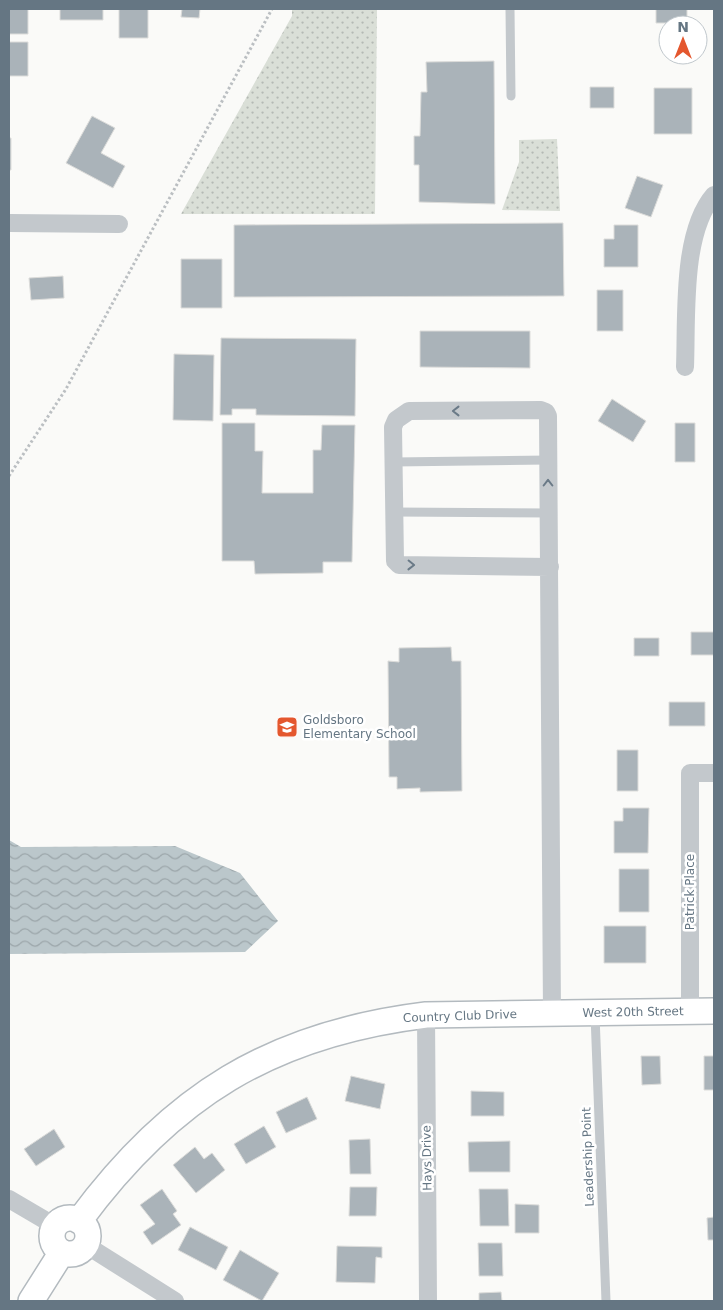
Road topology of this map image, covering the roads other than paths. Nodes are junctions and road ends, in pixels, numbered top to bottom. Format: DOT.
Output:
graph roads {
  1 [pos="510,9"];
  2 [pos="511,96"];
  3 [pos="714,195"];
  4 [pos="9,223"];
  5 [pos="119,224"];
  6 [pos="685,367"];
  7 [pos="548,460"];
  8 [pos="394,462"];
  9 [pos="394,512"];
  10 [pos="549,513"];
  11 [pos="550,567"];
  12 [pos="714,773"];
  13 [pos="690,1011"];
  14 [pos="714,1011"];
  15 [pos="594,1012"];
  16 [pos="552,1013"];
  17 [pos="426,1015"];
  18 [pos="9,1199"];
  19 [pos="79,1221"];
  20 [pos="55,1226"];
  21 [pos="86,1245"];
  22 [pos="62,1252"];
  23 [pos="31,1301"];
  24 [pos="175,1301"];
  25 [pos="428,1301"];
  26 [pos="606,1301"];
  1 -- 2 [label="lane"];
  3 -- 6 [label="street"];
  4 -- 5 [label="street"];
  7 -- 8 [label="lane"];
  7 -- 8 [label="street, one-way"];
  10 -- 7 [label="street, one-way"];
  8 -- 9 [label="street"];
  9 -- 10 [label="lane"];
  9 -- 11 [label="street, one-way"];
  10 -- 11 [label="street"];
  11 -- 16 [label="street"];
  12 -- 13 [label="street, Patrick Place"];
  13 -- 14 [label="street, West 20th Street"];
  13 -- 15 [label="street, West 20th Street"];
  15 -- 16 [label="street, West 20th Street"];
  15 -- 26 [label="lane, Leadership Point"];
  16 -- 17 [label="street, Country Club Drive"];
  17 -- 19 [label="street, Country Club Drive"];
  17 -- 25 [label="street, Hays Drive"];
  18 -- 20 [label="street"];
  19 -- 20 [label="street"];
  19 -- 21 [label="street"];
  20 -- 22 [label="street"];
  21 -- 22 [label="street"];
  21 -- 24 [label="street"];
  22 -- 23 [label="street"];
}
